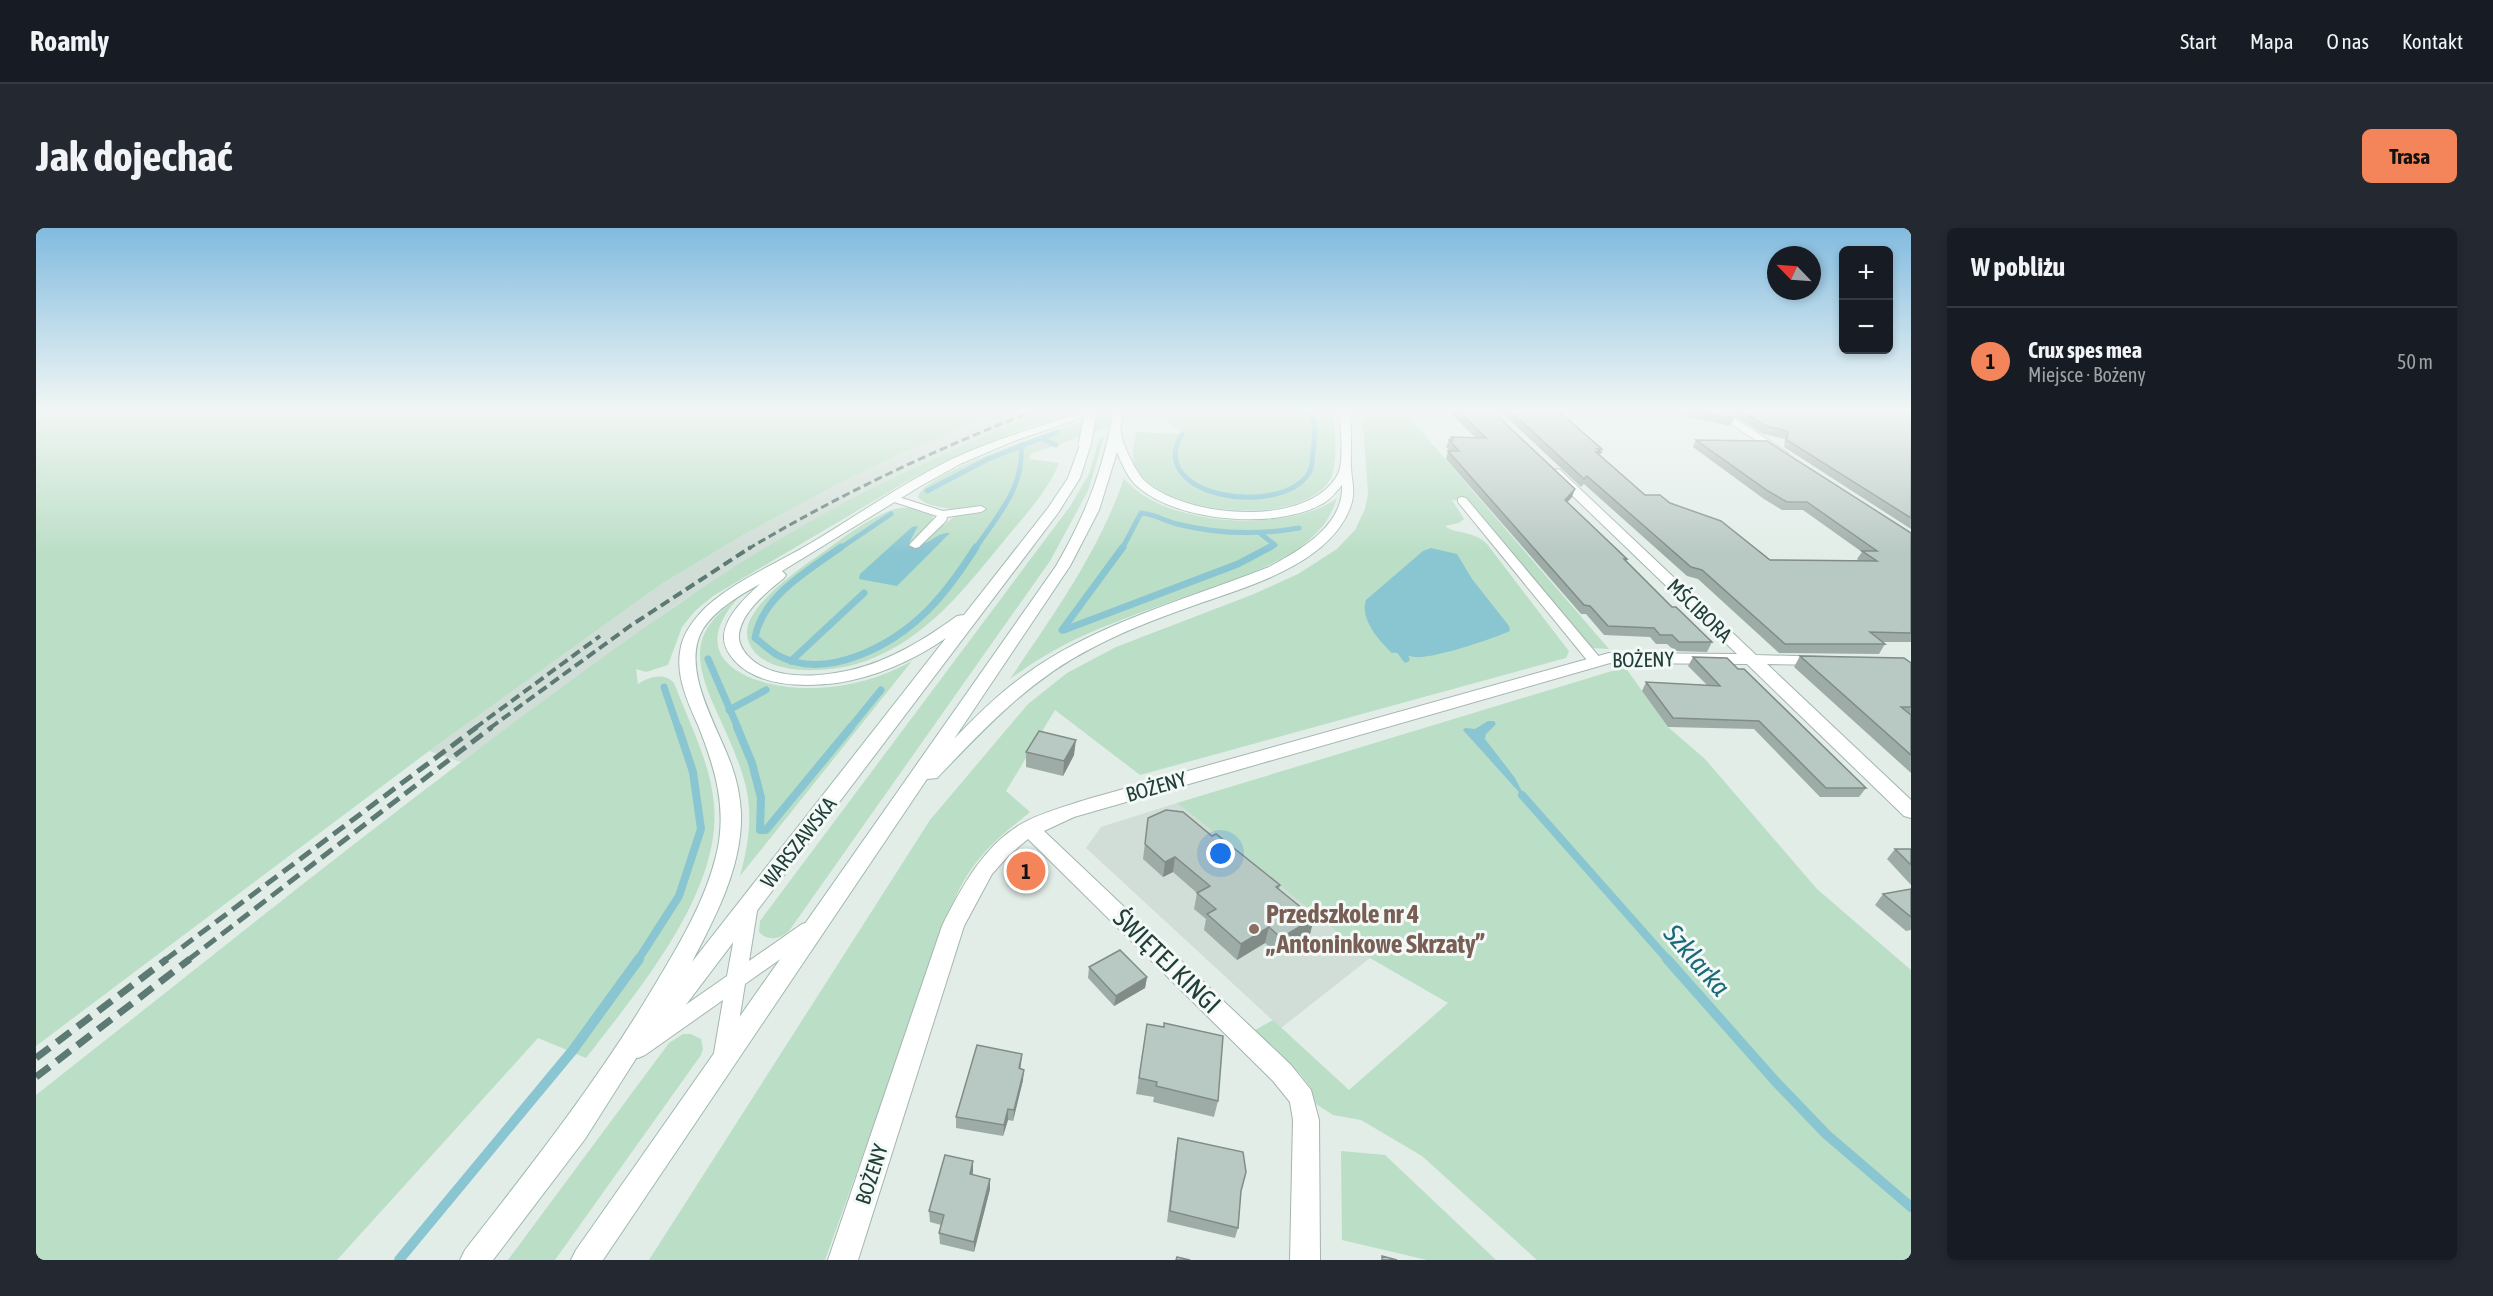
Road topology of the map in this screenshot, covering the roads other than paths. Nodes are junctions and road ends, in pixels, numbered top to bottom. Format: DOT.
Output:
graph roads {
  1 [pos="965,458"];
  2 [pos="1082,458"];
  3 [pos="1110,458"];
  4 [pos="1125,458"];
  5 [pos="1345,458"];
  6 [pos="1789,458"];
  7 [pos="1793,461"];
  8 [pos="1549,466"];
  9 [pos="1345,472"];
  10 [pos="892,498"];
  11 [pos="1462,501"];
  12 [pos="981,509"];
  13 [pos="942,514"];
  14 [pos="915,545"];
  15 [pos="816,546"];
  16 [pos="984,600"];
  17 [pos="1752,659"];
  18 [pos="1843,660"];
  19 [pos="1596,662"];
  20 [pos="897,808"];
  21 [pos="1911,811"];
  22 [pos="1029,828"];
  23 [pos="749,904"];
  24 [pos="819,922"];
  25 [pos="736,980"];
  26 [pos="638,1049"];
  27 [pos="723,1062"];
  28 [pos="569,1138"];
  29 [pos="475,1260"];
  30 [pos="586,1260"];
  31 [pos="843,1260"];
  32 [pos="1305,1260"];
  1 -- 10 [label="main road"];
  2 -- 16 [label="main road, WARSZAWSKA, bridge"];
  3 -- 20 [label="main road"];
  4 -- 9 [label="main road"];
  5 -- 9 [label="main road"];
  6 -- 7 [label="main road"];
  8 -- 17 [label="main road, MŚCIBORA"];
  9 -- 20 [label="main road"];
  10 -- 13 [label="lane"];
  10 -- 15 [label="main road"];
  11 -- 19 [label="lane"];
  12 -- 13 [label="lane"];
  13 -- 14 [label="lane"];
  15 -- 16 [label="main road"];
  15 -- 28 [label="main road"];
  16 -- 23 [label="main road, WARSZAWSKA"];
  17 -- 18 [label="main road, BOŻENY"];
  17 -- 19 [label="main road, BOŻENY"];
  17 -- 21 [label="main road, MŚCIBORA"];
  19 -- 22 [label="main road, BOŻENY"];
  20 -- 24 [label="main road"];
  22 -- 31 [label="main road, BOŻENY"];
  22 -- 32 [label="main road, ŚWIĘTEJ KINGI"];
  23 -- 25 [label="lane"];
  23 -- 26 [label="main road, WARSZAWSKA"];
  24 -- 25 [label="lane"];
  24 -- 27 [label="main road"];
  25 -- 26 [label="lane"];
  25 -- 27 [label="lane"];
  26 -- 28 [label="main road, WARSZAWSKA"];
  27 -- 30 [label="main road"];
  28 -- 29 [label="main road, WARSZAWSKA"];
}
